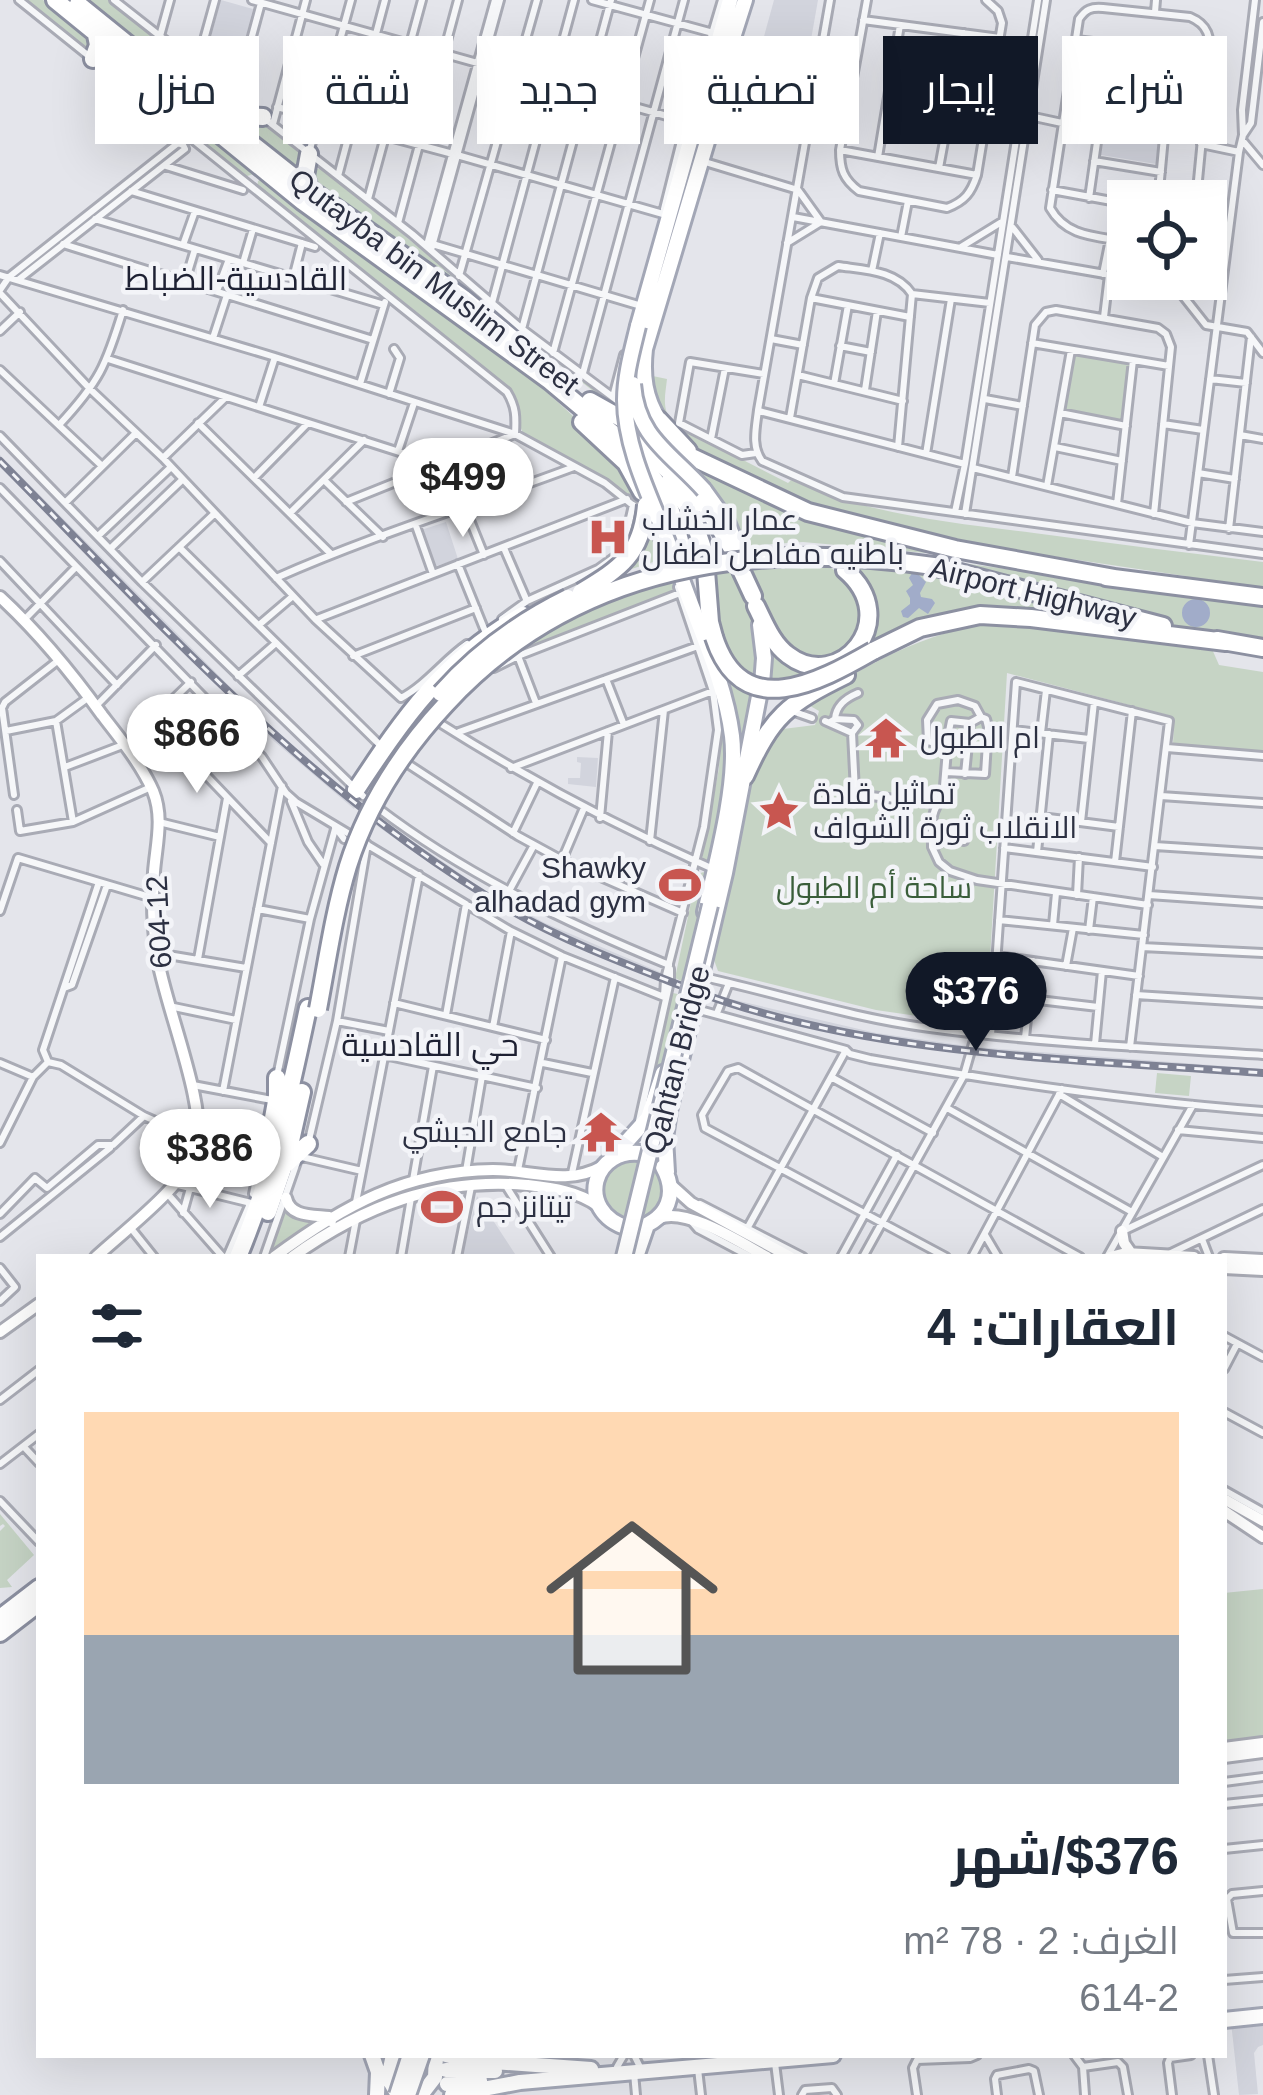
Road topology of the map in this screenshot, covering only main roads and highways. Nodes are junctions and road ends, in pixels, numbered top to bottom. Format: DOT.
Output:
graph roads {
  1 [pos="55,0"];
  2 [pos="73,0"];
  3 [pos="726,0"];
  4 [pos="745,0"];
  5 [pos="96,34"];
  6 [pos="117,36"];
  7 [pos="734,36"];
  8 [pos="93,59"];
  9 [pos="259,116"];
  10 [pos="271,116"];
  11 [pos="252,144"];
  12 [pos="698,144"];
  13 [pos="706,144"];
  14 [pos="309,154"];
  15 [pos="270,174"];
  16 [pos="244,186"];
  17 [pos="309,189"];
  18 [pos="645,302"];
  19 [pos="453,308"];
  20 [pos="639,435"];
  21 [pos="708,466"];
  22 [pos="637,506"];
  23 [pos="704,551"];
  24 [pos="675,555"];
  25 [pos="736,558"];
  26 [pos="933,561"];
  27 [pos="687,573"];
  28 [pos="1115,578"];
  29 [pos="578,594"];
  30 [pos="0,597"];
  31 [pos="1263,597"];
  32 [pos="754,601"];
  33 [pos="1031,618"];
  34 [pos="1226,642"];
  35 [pos="1263,648"];
  36 [pos="745,776"];
  37 [pos="359,793"];
  38 [pos="719,865"];
  39 [pos="277,1078"];
  40 [pos="296,1094"];
  41 [pos="286,1156"];
  42 [pos="608,1162"];
  43 [pos="669,1179"];
  44 [pos="446,1180"];
  45 [pos="286,1198"];
  46 [pos="599,1208"];
  47 [pos="332,1223"];
  48 [pos="637,1224"];
  49 [pos="1122,1232"];
  50 [pos="1131,1253"];
  51 [pos="99,1254"];
  52 [pos="239,1254"];
  53 [pos="251,1254"];
  54 [pos="279,1254"];
  55 [pos="296,1254"];
  56 [pos="623,1254"];
  57 [pos="624,1254"];
  58 [pos="624,1254"];
  59 [pos="761,1254"];
  60 [pos="792,1254"];
  61 [pos="1125,1254"];
  62 [pos="1142,1254"];
  63 [pos="1227,1258"];
  64 [pos="1263,1261"];
  65 [pos="1227,1268"];
  66 [pos="1263,1270"];
  67 [pos="36,1306"];
  68 [pos="0,1332"];
  69 [pos="1227,1497"];
  70 [pos="1227,1513"];
  71 [pos="1263,1521"];
  72 [pos="1240,1522"];
  73 [pos="1263,1537"];
  74 [pos="36,1590"];
  75 [pos="36,1606"];
  76 [pos="0,1618"];
  77 [pos="36,1618"];
  78 [pos="0,1633"];
  79 [pos="0,1645"];
  80 [pos="1263,1743"];
  81 [pos="1227,1751"];
  82 [pos="1227,1752"];
  83 [pos="1263,1752"];
  84 [pos="1263,2012"];
  85 [pos="1227,2016"];
  86 [pos="376,2058"];
  87 [pos="378,2058"];
  88 [pos="408,2058"];
  89 [pos="421,2058"];
  90 [pos="436,2058"];
  91 [pos="708,2058"];
  92 [pos="798,2058"];
  93 [pos="620,2061"];
  94 [pos="636,2064"];
  95 [pos="596,2069"];
  96 [pos="450,2070"];
  97 [pos="505,2084"];
  98 [pos="393,2088"];
  99 [pos="425,2092"];
  100 [pos="377,2095"];
  101 [pos="408,2095"];
  102 [pos="474,2095"];
  1 -- 5 [label="highway, Qutayba bin Muslim Street"];
  2 -- 6 [label="highway, Qutayba bin Muslim Street"];
  3 -- 18 [label="main road"];
  4 -- 7 [label="main road"];
  5 -- 8 [label="highway"];
  5 -- 15 [label="highway, Qutayba bin Muslim Street"];
  9 -- 10 [label="highway"];
  11 -- 17 [label="highway, Qutayba bin Muslim Street"];
  12 -- 18 [label="main road"];
  13 -- 20 [label="main road"];
  14 -- 17 [label="highway"];
  15 -- 16 [label="highway"];
  15 -- 19 [label="highway, Qutayba bin Muslim Street"];
  17 -- 20 [label="highway, Qutayba bin Muslim Street"];
  18 -- 20 [label="main road, bridge"];
  18 -- 25 [label="main road, bridge"];
  19 -- 20 [label="highway, Qutayba bin Muslim Street"];
  19 -- 22 [label="highway, bridge"];
  20 -- 21 [label="highway"];
  20 -- 21 [label="highway"];
  20 -- 22 [label="highway, bridge"];
  20 -- 23 [label="highway"];
  20 -- 24 [label="main road, bridge"];
  20 -- 25 [label="highway, Qutayba bin Muslim Street"];
  21 -- 28 [label="highway"];
  22 -- 29 [label="highway, bridge"];
  25 -- 26 [label="highway, Airport Highway, bridge"];
  25 -- 32 [label="highway, Qutayba bin Muslim Street"];
  25 -- 32 [label="highway, Qutayba bin Muslim Street, bridge"];
  25 -- 40 [label="highway, bridge"];
  26 -- 28 [label="highway"];
  26 -- 29 [label="highway, bridge"];
  26 -- 34 [label="highway, Airport Highway"];
  27 -- 33 [label="highway, bridge"];
  27 -- 38 [label="main road"];
  28 -- 31 [label="highway, Airport Highway"];
  29 -- 37 [label="highway, bridge"];
  29 -- 40 [label="highway, bridge"];
  30 -- 51 [label="main road, 604-12"];
  32 -- 36 [label="main road"];
  33 -- 34 [label="highway"];
  33 -- 36 [label="highway"];
  34 -- 35 [label="highway, Airport Highway"];
  36 -- 38 [label="main road"];
  38 -- 42 [label="main road"];
  38 -- 43 [label="main road"];
  38 -- 57 [label="main road, Qahtan Bridge, bridge"];
  39 -- 41 [label="highway"];
  40 -- 41 [label="highway"];
  41 -- 52 [label="highway"];
  41 -- 53 [label="highway"];
  42 -- 43 [label="main road"];
  42 -- 44 [label="main road"];
  42 -- 46 [label="main road"];
  43 -- 48 [label="main road"];
  43 -- 60 [label="main road"];
  44 -- 46 [label="main road"];
  44 -- 47 [label="main road"];
  44 -- 47 [label="main road"];
  45 -- 47 [label="main road"];
  46 -- 48 [label="main road"];
  47 -- 54 [label="main road"];
  47 -- 55 [label="main road"];
  48 -- 56 [label="main road"];
  48 -- 58 [label="main road"];
  48 -- 59 [label="main road"];
  49 -- 50 [label="main road"];
  50 -- 61 [label="main road"];
  50 -- 62 [label="main road"];
  63 -- 64 [label="main road"];
  65 -- 66 [label="main road"];
  67 -- 68 [label="main road"];
  69 -- 71 [label="main road"];
  70 -- 72 [label="main road"];
  71 -- 72 [label="main road"];
  72 -- 73 [label="main road"];
  74 -- 76 [label="highway"];
  75 -- 78 [label="highway"];
  77 -- 79 [label="highway"];
  80 -- 81 [label="main road"];
  82 -- 83 [label="main road"];
  84 -- 85 [label="main road"];
  86 -- 100 [label="main road"];
  87 -- 98 [label="main road"];
  88 -- 98 [label="main road, bridge"];
  89 -- 101 [label="main road, bridge"];
  90 -- 99 [label="main road"];
  91 -- 94 [label="main road"];
  92 -- 94 [label="main road"];
  93 -- 94 [label="main road"];
  93 -- 95 [label="main road"];
  94 -- 97 [label="main road"];
  95 -- 96 [label="main road"];
  95 -- 96 [label="main road"];
  96 -- 97 [label="main road"];
  97 -- 102 [label="main road"];
}
